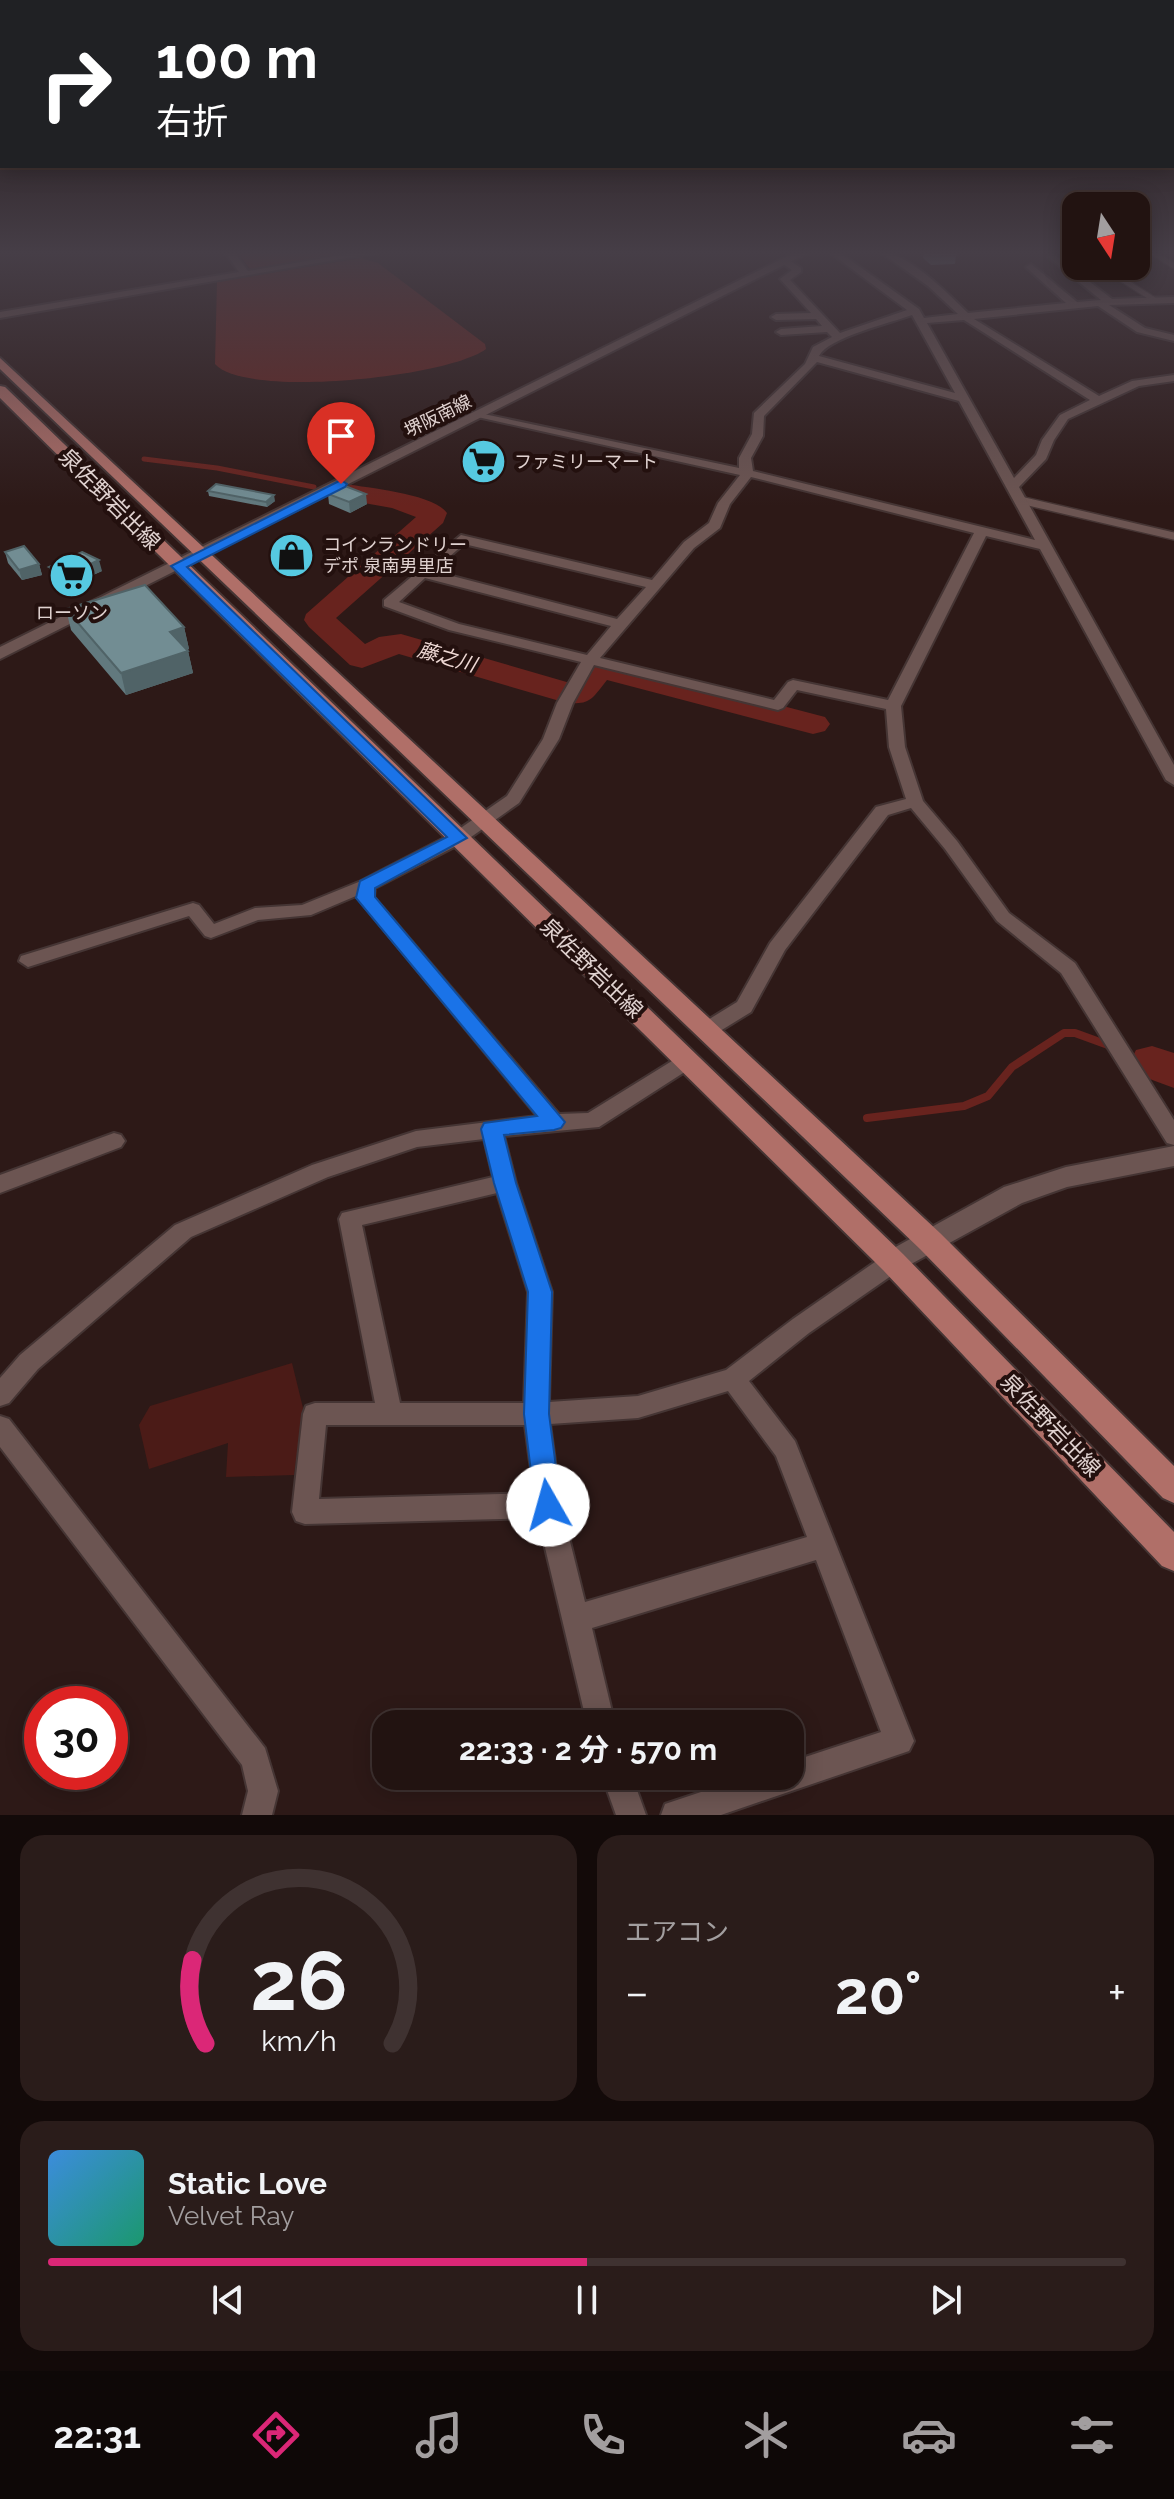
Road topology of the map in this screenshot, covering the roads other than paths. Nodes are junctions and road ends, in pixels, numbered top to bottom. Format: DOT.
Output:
graph roads {
  1 [pos="637,337"];
  2 [pos="839,337"];
  3 [pos="930,337"];
  4 [pos="993,337"];
  5 [pos="814,358"];
  6 [pos="0,362"];
  7 [pos="1174,378"];
  8 [pos="0,390"];
  9 [pos="965,399"];
  10 [pos="1097,400"];
  11 [pos="479,416"];
  12 [pos="748,473"];
  13 [pos="1013,486"];
  14 [pos="1020,500"];
  15 [pos="982,530"];
  16 [pos="1174,536"];
  17 [pos="1043,546"];
  18 [pos="202,552"];
  19 [pos="178,566"];
  20 [pos="423,573"];
  21 [pos="656,585"];
  22 [pos="619,624"];
  23 [pos="0,654"];
  24 [pos="590,660"];
  25 [pos="893,706"];
  26 [pos="1174,780"];
  27 [pos="915,802"];
  28 [pos="482,820"];
  29 [pos="458,838"];
  30 [pos="367,885"];
  31 [pos="28,961"];
  32 [pos="705,1031"];
  33 [pos="687,1061"];
  34 [pos="554,1122"];
  35 [pos="492,1129"];
  36 [pos="1174,1137"];
  37 [pos="114,1141"];
  38 [pos="1174,1156"];
  39 [pos="505,1183"];
  40 [pos="0,1184"];
  41 [pos="930,1241"];
  42 [pos="893,1262"];
  43 [pos="733,1379"];
  44 [pos="0,1395"];
  45 [pos="390,1414"];
  46 [pos="536,1414"];
  47 [pos="0,1427"];
  48 [pos="1137,1447"];
  49 [pos="1174,1476"];
  50 [pos="1174,1488"];
  51 [pos="548,1505"];
  52 [pos="1141,1520"];
  53 [pos="823,1545"];
  54 [pos="1174,1555"];
  55 [pos="1174,1562"];
  56 [pos="575,1619"];
  57 [pos="598,1710"];
  58 [pos="622,1790"];
  59 [pos="257,1815"];
  60 [pos="631,1815"];
  61 [pos="676,1815"];
  1 -- 11 [label="main road, 堺阪南線"];
  2 -- 5 [label="street"];
  3 -- 9 [label="street"];
  4 -- 10 [label="street"];
  5 -- 9 [label="street"];
  5 -- 12 [label="street"];
  6 -- 18 [label="main road, 泉佐野岩出線"];
  7 -- 10 [label="street"];
  8 -- 19 [label="main road, 泉佐野岩出線"];
  9 -- 13 [label="street"];
  10 -- 13 [label="street"];
  11 -- 12 [label="street"];
  11 -- 18 [label="main road, 堺阪南線"];
  12 -- 15 [label="street"];
  12 -- 21 [label="street"];
  13 -- 14 [label="street"];
  14 -- 16 [label="lane"];
  14 -- 17 [label="street"];
  15 -- 17 [label="street"];
  15 -- 25 [label="street"];
  17 -- 26 [label="street"];
  18 -- 19 [label="main road, 堺阪南線"];
  18 -- 28 [label="main road, 泉佐野岩出線"];
  19 -- 23 [label="main road, 堺阪南線"];
  19 -- 29 [label="main road, 泉佐野岩出線"];
  20 -- 21 [label="street"];
  20 -- 22 [label="street"];
  20 -- 24 [label="street"];
  21 -- 22 [label="street"];
  22 -- 24 [label="street"];
  24 -- 25 [label="street"];
  24 -- 28 [label="street"];
  25 -- 27 [label="street"];
  27 -- 32 [label="street"];
  27 -- 36 [label="street"];
  28 -- 29 [label="street"];
  28 -- 32 [label="main road, 泉佐野岩出線"];
  29 -- 30 [label="street"];
  29 -- 33 [label="main road, 泉佐野岩出線"];
  30 -- 31 [label="street"];
  30 -- 34 [label="street"];
  32 -- 41 [label="main road, 泉佐野岩出線"];
  33 -- 34 [label="street"];
  33 -- 42 [label="main road, 泉佐野岩出線"];
  34 -- 35 [label="street"];
  35 -- 39 [label="street"];
  35 -- 44 [label="street"];
  37 -- 40 [label="street"];
  38 -- 41 [label="main road"];
  39 -- 45 [label="street"];
  39 -- 46 [label="street"];
  41 -- 42 [label="main road"];
  41 -- 48 [label="main road, 泉佐野岩出線"];
  42 -- 43 [label="street"];
  42 -- 52 [label="main road, 泉佐野岩出線"];
  43 -- 46 [label="street"];
  43 -- 53 [label="street"];
  45 -- 46 [label="street"];
  45 -- 51 [label="street"];
  46 -- 51 [label="street"];
  47 -- 59 [label="street"];
  48 -- 49 [label="street"];
  48 -- 50 [label="main road, 泉佐野岩出線"];
  51 -- 56 [label="street"];
  52 -- 54 [label="main road, 泉佐野岩出線"];
  52 -- 55 [label="street"];
  53 -- 56 [label="street"];
  53 -- 61 [label="street"];
  56 -- 57 [label="street"];
  58 -- 60 [label="street"];
}
